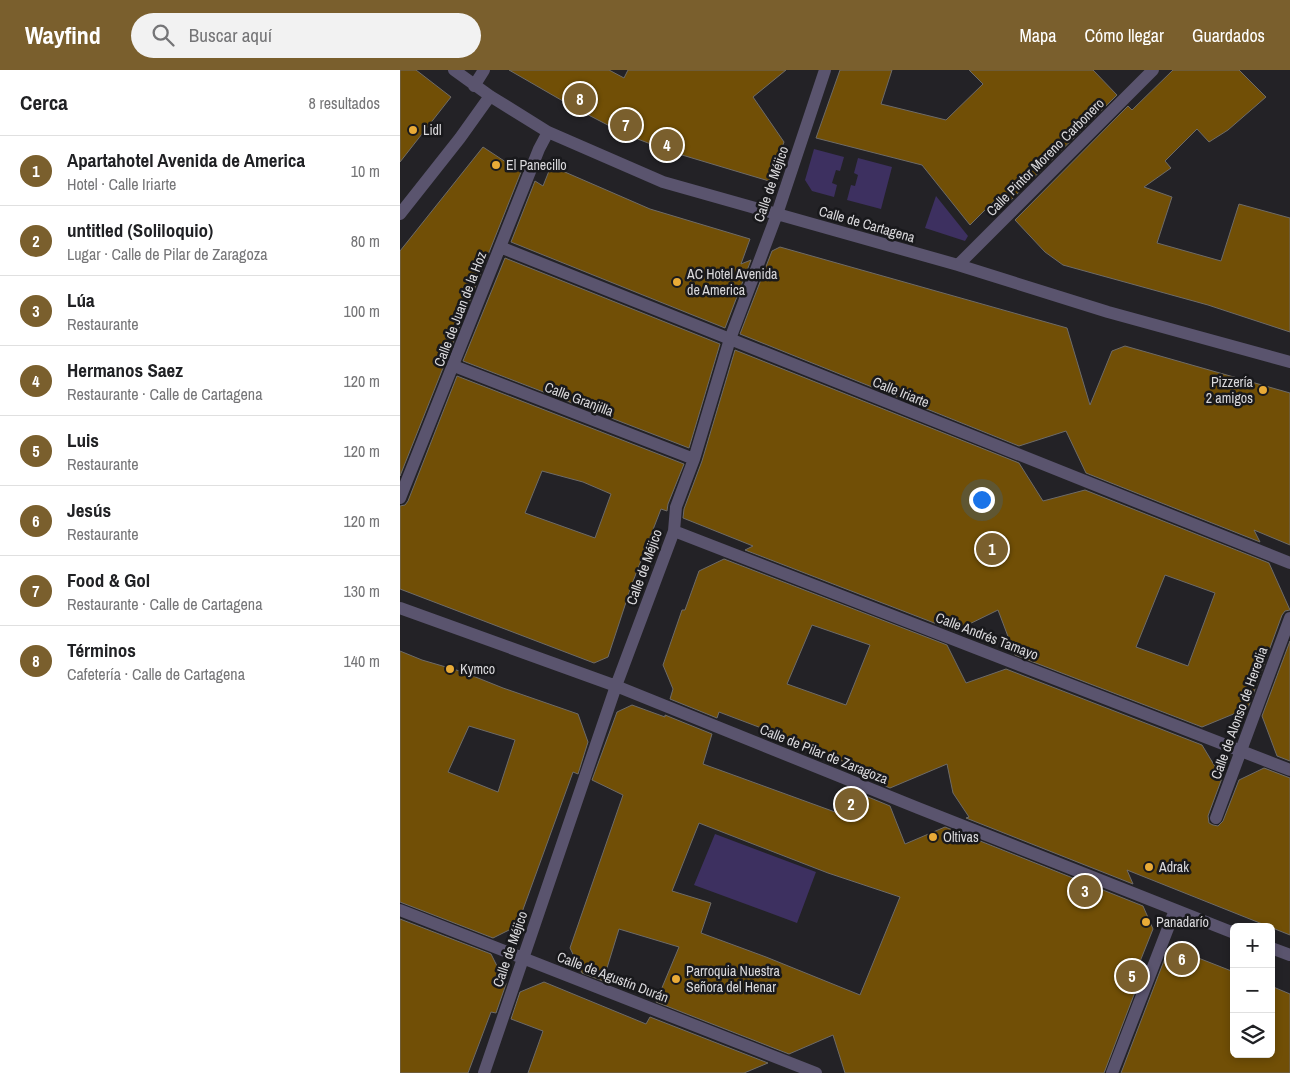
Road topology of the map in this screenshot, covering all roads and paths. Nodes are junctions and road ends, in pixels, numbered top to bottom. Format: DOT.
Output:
graph roads {
  1 [pos="454,70"];
  2 [pos="484,70"];
  3 [pos="825,70"];
  4 [pos="1153,70"];
  5 [pos="474,86"];
  6 [pos="490,96"];
  7 [pos="548,132"];
  8 [pos="400,214"];
  9 [pos="777,214"];
  10 [pos="500,247"];
  11 [pos="958,265"];
  12 [pos="730,339"];
  13 [pos="1290,362"];
  14 [pos="454,366"];
  15 [pos="694,459"];
  16 [pos="400,498"];
  17 [pos="674,531"];
  18 [pos="1290,563"];
  19 [pos="400,608"];
  20 [pos="1290,618"];
  21 [pos="616,686"];
  22 [pos="1241,750"];
  23 [pos="1290,770"];
  24 [pos="1216,818"];
  25 [pos="400,910"];
  26 [pos="1174,910"];
  27 [pos="1230,931"];
  28 [pos="1275,949"];
  29 [pos="1290,955"];
  30 [pos="523,958"];
  31 [pos="484,1073"];
  32 [pos="816,1073"];
  33 [pos="1112,1073"];
  1 -- 5 [label="street, Calle de Cartagena"];
  2 -- 5 [label="street"];
  3 -- 9 [label="street, Calle de Méjico"];
  4 -- 11 [label="street, Calle Pintor Moreno Carbonero"];
  5 -- 6 [label="street, Calle de Cartagena"];
  6 -- 7 [label="street, Calle de Cartagena"];
  6 -- 8 [label="street"];
  7 -- 9 [label="street, Calle de Cartagena"];
  7 -- 10 [label="street, Calle de Juan de la Hoz"];
  9 -- 11 [label="street, Calle de Cartagena"];
  9 -- 12 [label="street, Calle de Méjico"];
  10 -- 12 [label="street, Calle Iriarte"];
  10 -- 14 [label="street, Calle de Juan de la Hoz"];
  11 -- 13 [label="street, Calle de Cartagena"];
  12 -- 15 [label="street, Calle de Méjico"];
  12 -- 18 [label="street, Calle Iriarte"];
  14 -- 15 [label="street, Calle Granjilla"];
  14 -- 16 [label="street, Calle de Juan de la Hoz"];
  15 -- 17 [label="street, Calle de Méjico"];
  17 -- 21 [label="street, Calle de Méjico"];
  17 -- 22 [label="street, Calle Andrés Tamayo"];
  19 -- 21 [label="street, Calle de Pilar de Zaragoza"];
  20 -- 22 [label="street, Calle de Alonso de Heredia"];
  21 -- 26 [label="street, Calle de Pilar de Zaragoza"];
  21 -- 30 [label="street, Calle de Méjico"];
  22 -- 23 [label="street, Calle Andrés Tamayo"];
  22 -- 24 [label="street, Calle de Alonso de Heredia"];
  25 -- 30 [label="street, Calle de Agustín Durán"];
  26 -- 27 [label="street, Calle de Pilar de Zaragoza"];
  26 -- 33 [label="street"];
  28 -- 29 [label="street"];
  30 -- 31 [label="street, Calle de Méjico"];
  30 -- 32 [label="street, Calle de Agustín Durán"];
}
